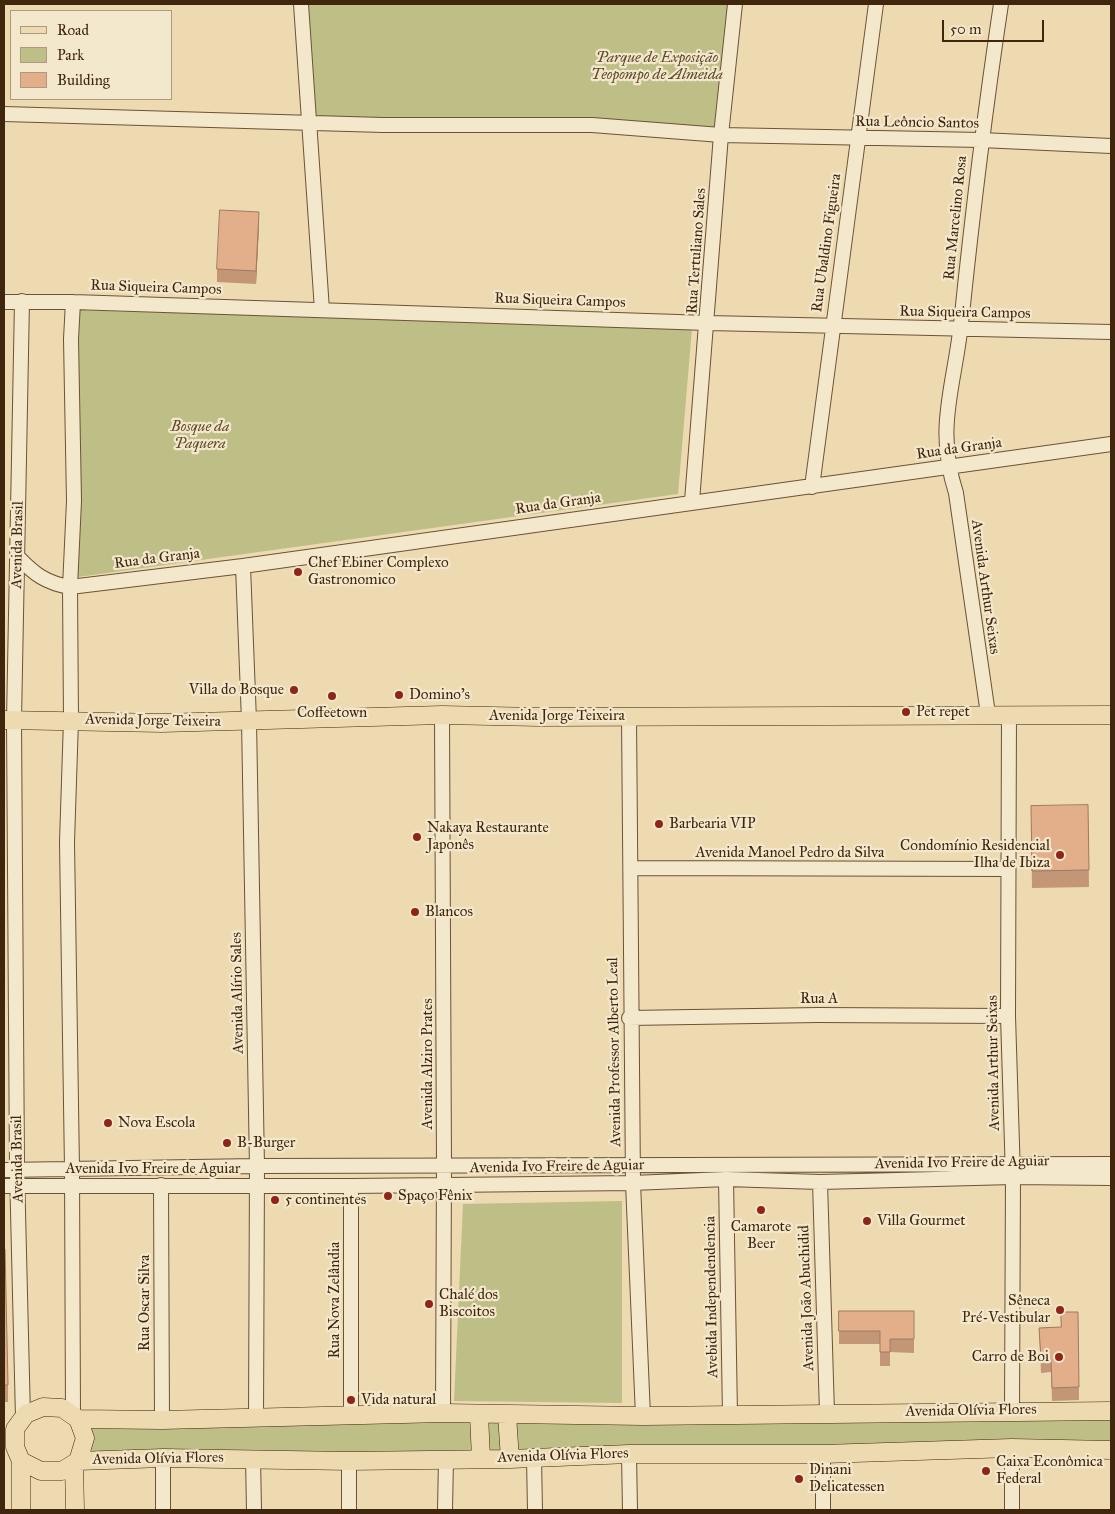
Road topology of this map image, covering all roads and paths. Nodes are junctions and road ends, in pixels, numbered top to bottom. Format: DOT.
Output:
graph roads {
  1 [pos="301,4"];
  2 [pos="735,4"];
  3 [pos="876,4"];
  4 [pos="1002,4"];
  5 [pos="4,114"];
  6 [pos="309,122"];
  7 [pos="721,135"];
  8 [pos="858,138"];
  9 [pos="981,140"];
  10 [pos="1111,146"];
  11 [pos="10,300"];
  12 [pos="72,302"];
  13 [pos="322,310"];
  14 [pos="708,323"];
  15 [pos="833,326"];
  16 [pos="960,328"];
  17 [pos="1111,332"];
  18 [pos="1111,444"];
  19 [pos="947,466"];
  20 [pos="812,487"];
  21 [pos="692,501"];
  22 [pos="18,557"];
  23 [pos="243,566"];
  24 [pos="70,587"];
  25 [pos="988,714"];
  26 [pos="1009,714"];
  27 [pos="442,715"];
  28 [pos="1111,715"];
  29 [pos="628,717"];
  30 [pos="9,720"];
  31 [pos="71,720"];
  32 [pos="249,721"];
  33 [pos="631,868"];
  34 [pos="1008,869"];
  35 [pos="1008,1016"];
  36 [pos="630,1018"];
  37 [pos="1111,1164"];
  38 [pos="634,1165"];
  39 [pos="257,1166"];
  40 [pos="444,1166"];
  41 [pos="10,1170"];
  42 [pos="72,1170"];
  43 [pos="1012,1170"];
  44 [pos="1111,1178"];
  45 [pos="726,1179"];
  46 [pos="820,1182"];
  47 [pos="633,1183"];
  48 [pos="444,1184"];
  49 [pos="161,1185"];
  50 [pos="256,1185"];
  51 [pos="4,1186"];
  52 [pos="18,1186"];
  53 [pos="72,1186"];
  54 [pos="351,1186"];
  55 [pos="1012,1411"];
  56 [pos="1111,1411"];
  57 [pos="442,1413"];
  58 [pos="827,1413"];
  59 [pos="351,1414"];
  60 [pos="479,1415"];
  61 [pos="507,1415"];
  62 [pos="730,1415"];
  63 [pos="76,1416"];
  64 [pos="643,1416"];
  65 [pos="18,1418"];
  66 [pos="256,1419"];
  67 [pos="162,1420"];
  68 [pos="1012,1448"];
  69 [pos="1111,1450"];
  70 [pos="629,1454"];
  71 [pos="823,1454"];
  72 [pos="163,1458"];
  73 [pos="253,1458"];
  74 [pos="481,1458"];
  75 [pos="534,1458"];
  76 [pos="15,1459"];
  77 [pos="446,1459"];
  78 [pos="510,1459"];
  79 [pos="348,1461"];
  80 [pos="76,1462"];
  81 [pos="21,1510"];
  82 [pos="75,1510"];
  83 [pos="163,1510"];
  84 [pos="254,1510"];
  85 [pos="349,1510"];
  86 [pos="445,1510"];
  87 [pos="534,1510"];
  88 [pos="630,1510"];
  89 [pos="823,1510"];
  90 [pos="1012,1510"];
  1 -- 6 [label="street"];
  2 -- 7 [label="street, Rua Tertuliano Sales"];
  3 -- 8 [label="street, Rua Ubaldino Figueira"];
  4 -- 9 [label="street, Rua Marcelino Rosa"];
  5 -- 6 [label="street, Rua Leôncio Santos"];
  6 -- 7 [label="street, Rua Leôncio Santos"];
  6 -- 13 [label="street"];
  7 -- 8 [label="street, Rua Leôncio Santos"];
  7 -- 14 [label="street, Rua Tertuliano Sales"];
  8 -- 9 [label="street, Rua Leôncio Santos"];
  8 -- 15 [label="street, Rua Ubaldino Figueira"];
  9 -- 10 [label="street, Rua Leôncio Santos"];
  9 -- 16 [label="street, Rua Marcelino Rosa"];
  11 -- 12 [label="street, Rua Siqueira Campos"];
  11 -- 22 [label="street, Avenida Brasil"];
  12 -- 13 [label="street, Rua Siqueira Campos"];
  12 -- 24 [label="street"];
  13 -- 14 [label="street, Rua Siqueira Campos"];
  14 -- 15 [label="street, Rua Siqueira Campos"];
  14 -- 21 [label="street, Rua Tertuliano Sales"];
  15 -- 16 [label="street, Rua Siqueira Campos"];
  15 -- 20 [label="street, Rua Ubaldino Figueira"];
  16 -- 17 [label="street, Rua Siqueira Campos"];
  16 -- 19 [label="street, Rua Marcelino Rosa"];
  18 -- 19 [label="street, Rua da Granja"];
  19 -- 20 [label="street, Rua da Granja"];
  19 -- 25 [label="street, Avenida Arthur Seixas"];
  20 -- 21 [label="street, Rua da Granja"];
  21 -- 23 [label="street, Rua da Granja"];
  22 -- 24 [label="street, Rua da Granja"];
  22 -- 30 [label="street, Avenida Brasil"];
  23 -- 24 [label="street, Rua da Granja"];
  23 -- 32 [label="street, Avenida Alírio Sales"];
  24 -- 31 [label="street"];
  25 -- 26 [label="main road, Avenida Jorge Teixeira"];
  25 -- 29 [label="main road, Avenida Jorge Teixeira"];
  26 -- 28 [label="main road, Avenida Jorge Teixeira"];
  26 -- 34 [label="street, Avenida Arthur Seixas"];
  27 -- 29 [label="main road, Avenida Jorge Teixeira"];
  27 -- 32 [label="main road, Avenida Jorge Teixeira"];
  27 -- 40 [label="street, Avenida Alziro Prates"];
  29 -- 33 [label="street, Avenida Professor Alberto Leal"];
  30 -- 31 [label="main road, Avenida Jorge Teixeira"];
  30 -- 41 [label="street, Avenida Brasil"];
  31 -- 32 [label="main road, Avenida Jorge Teixeira"];
  31 -- 42 [label="street"];
  32 -- 39 [label="street, Avenida Alírio Sales"];
  33 -- 34 [label="street, Avenida Manoel Pedro da Silva"];
  33 -- 36 [label="street, Avenida Professor Alberto Leal"];
  34 -- 35 [label="street, Avenida Arthur Seixas"];
  35 -- 36 [label="street, Rua A"];
  35 -- 43 [label="street, Avenida Arthur Seixas"];
  36 -- 38 [label="street, Avenida Professor Alberto Leal"];
  37 -- 43 [label="street, Avenida Ivo Freire de Aguiar"];
  38 -- 40 [label="street, Avenida Ivo Freire de Aguiar"];
  38 -- 43 [label="street, Avenida Ivo Freire de Aguiar"];
  38 -- 47 [label="street, Avenida Professor Alberto Leal"];
  39 -- 40 [label="street, Avenida Ivo Freire de Aguiar"];
  39 -- 42 [label="street, Avenida Ivo Freire de Aguiar"];
  39 -- 50 [label="street, Avenida Alírio Sales"];
  40 -- 48 [label="street, Avenida Alziro Prates"];
  41 -- 42 [label="street, Avenida Ivo Freire de Aguiar"];
  41 -- 52 [label="street, Avenida Brasil"];
  42 -- 53 [label="street"];
  43 -- 44 [label="street, Avenida Ivo Freire de Aguiar"];
  43 -- 46 [label="street, Avenida Ivo Freire de Aguiar"];
  43 -- 55 [label="street, Avenida Arthur Seixas"];
  45 -- 46 [label="street, Avenida Ivo Freire de Aguiar"];
  45 -- 47 [label="street, Avenida Ivo Freire de Aguiar"];
  45 -- 62 [label="street, Avebida Independendencia"];
  46 -- 58 [label="street, Avenida João Abuchidid"];
  47 -- 48 [label="street, Avenida Ivo Freire de Aguiar"];
  47 -- 64 [label="street, Avenida Professor Alberto Leal"];
  48 -- 54 [label="street, Avenida Ivo Freire de Aguiar"];
  48 -- 57 [label="street, Avenida Alziro Prates"];
  49 -- 50 [label="street, Avenida Ivo Freire de Aguiar"];
  49 -- 53 [label="street, Avenida Ivo Freire de Aguiar"];
  49 -- 67 [label="street, Rua Oscar Silva"];
  50 -- 54 [label="street, Avenida Ivo Freire de Aguiar"];
  50 -- 66 [label="street, Avenida Alírio Sales"];
  51 -- 52 [label="street, Avenida Ivo Freire de Aguiar"];
  52 -- 53 [label="street, Avenida Ivo Freire de Aguiar"];
  52 -- 65 [label="street, Avenida Brasil"];
  53 -- 63 [label="street"];
  54 -- 59 [label="street, Rua Nova Zelândia"];
  55 -- 56 [label="main road, Avenida Olívia Flores"];
  55 -- 58 [label="main road, Avenida Olívia Flores"];
  57 -- 59 [label="main road, Avenida Olívia Flores"];
  57 -- 60 [label="main road, Avenida Olívia Flores"];
  58 -- 62 [label="main road, Avenida Olívia Flores"];
  59 -- 66 [label="main road, Avenida Olívia Flores"];
  60 -- 61 [label="main road, Avenida Olívia Flores"];
  60 -- 74 [label="main road"];
  61 -- 64 [label="main road, Avenida Olívia Flores"];
  61 -- 78 [label="main road"];
  62 -- 64 [label="main road, Avenida Olívia Flores"];
  63 -- 65 [label="main road, Avenida Olívia Flores"];
  63 -- 67 [label="main road, Avenida Olívia Flores"];
  63 -- 80 [label="main road"];
  65 -- 76 [label="main road, Avenida Brasil"];
  66 -- 67 [label="main road, Avenida Olívia Flores"];
  68 -- 69 [label="main road, Avenida Olívia Flores"];
  68 -- 71 [label="main road, Avenida Olívia Flores"];
  68 -- 90 [label="street"];
  70 -- 71 [label="main road, Avenida Olívia Flores"];
  70 -- 75 [label="main road, Avenida Olívia Flores"];
  70 -- 88 [label="street"];
  71 -- 89 [label="street"];
  72 -- 73 [label="main road, Avenida Olívia Flores"];
  72 -- 80 [label="main road, Avenida Olívia Flores"];
  72 -- 83 [label="street"];
  73 -- 79 [label="main road, Avenida Olívia Flores"];
  73 -- 84 [label="street"];
  74 -- 77 [label="main road, Avenida Olívia Flores"];
  74 -- 78 [label="main road, Avenida Olívia Flores"];
  75 -- 78 [label="main road, Avenida Olívia Flores"];
  75 -- 87 [label="street"];
  76 -- 80 [label="main road, Avenida Olívia Flores"];
  76 -- 81 [label="main road, Avenida Brasil"];
  77 -- 79 [label="main road, Avenida Olívia Flores"];
  77 -- 86 [label="street"];
  79 -- 85 [label="street"];
  80 -- 82 [label="main road"];
}
